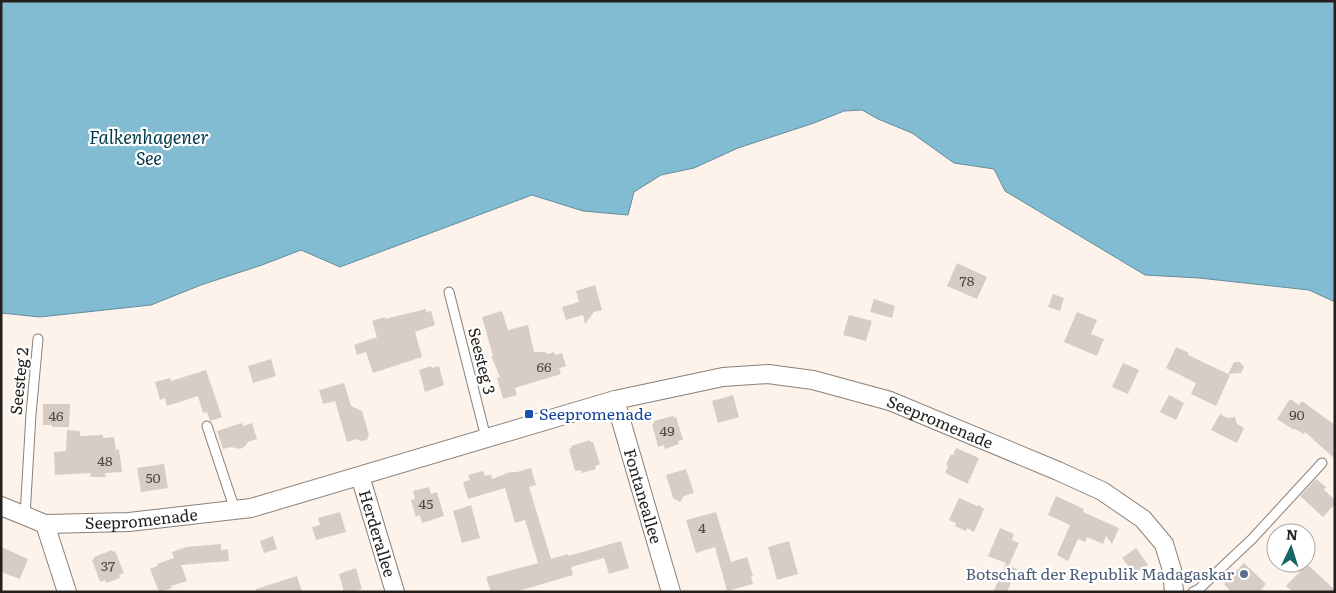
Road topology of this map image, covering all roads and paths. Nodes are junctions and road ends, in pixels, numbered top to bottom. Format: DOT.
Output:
graph roads {
  1 [pos="448,292"];
  2 [pos="38,339"];
  3 [pos="614,400"];
  4 [pos="207,426"];
  5 [pos="486,438"];
  6 [pos="1322,463"];
  7 [pos="360,476"];
  8 [pos="1,506"];
  9 [pos="235,510"];
  10 [pos="25,516"];
  11 [pos="45,524"];
  12 [pos="67,592"];
  13 [pos="395,592"];
  14 [pos="671,592"];
  15 [pos="1174,592"];
  16 [pos="1194,592"];
  1 -- 5 [label="lane, Seesteg 3"];
  2 -- 10 [label="lane, Seesteg 2"];
  3 -- 5 [label="street, Seepromenade"];
  3 -- 14 [label="street, Fontaneallee"];
  3 -- 15 [label="street, Seepromenade"];
  4 -- 9 [label="lane"];
  5 -- 7 [label="street, Seepromenade"];
  6 -- 16 [label="lane"];
  7 -- 9 [label="street, Seepromenade"];
  7 -- 13 [label="street, Herderallee"];
  8 -- 10 [label="street, Seepromenade"];
  9 -- 11 [label="street, Seepromenade"];
  10 -- 11 [label="street, Seepromenade"];
  11 -- 12 [label="street"];
}
